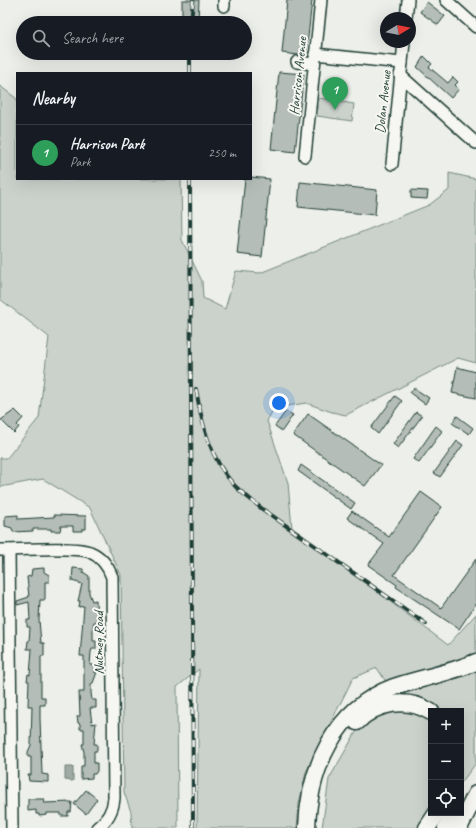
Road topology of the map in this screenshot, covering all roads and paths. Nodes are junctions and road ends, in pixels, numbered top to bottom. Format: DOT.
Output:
graph roads {
  1 [pos="321,0"];
  2 [pos="408,0"];
  3 [pos="446,0"];
  4 [pos="407,12"];
  5 [pos="476,27"];
  6 [pos="403,48"];
  7 [pos="314,59"];
  8 [pos="296,62"];
  9 [pos="402,63"];
  10 [pos="400,75"];
  11 [pos="476,143"];
  12 [pos="305,156"];
  13 [pos="392,164"];
  14 [pos="4,550"];
  15 [pos="476,662"];
  16 [pos="428,711"];
  17 [pos="476,785"];
  18 [pos="476,794"];
  19 [pos="464,800"];
  20 [pos="435,816"];
  21 [pos="453,816"];
  22 [pos="12,828"];
  23 [pos="97,828"];
  24 [pos="307,828"];
  25 [pos="317,828"];
  26 [pos="427,828"];
  27 [pos="446,828"];
  28 [pos="459,828"];
  1 -- 7 [label="street, Harrison Avenue"];
  2 -- 4 [label="street"];
  3 -- 5 [label="street"];
  6 -- 9 [label="street, Dolan Avenue"];
  7 -- 8 [label="street"];
  7 -- 9 [label="street"];
  7 -- 12 [label="street, Harrison Avenue"];
  9 -- 10 [label="street, Dolan Avenue"];
  10 -- 11 [label="street"];
  10 -- 13 [label="street, Dolan Avenue"];
  14 -- 22 [label="street"];
  14 -- 23 [label="street, Nutmeg Road"];
  15 -- 24 [label="highway"];
  16 -- 25 [label="highway"];
  17 -- 19 [label="highway"];
  18 -- 28 [label="highway"];
  20 -- 26 [label="highway"];
  21 -- 27 [label="highway"];
}
